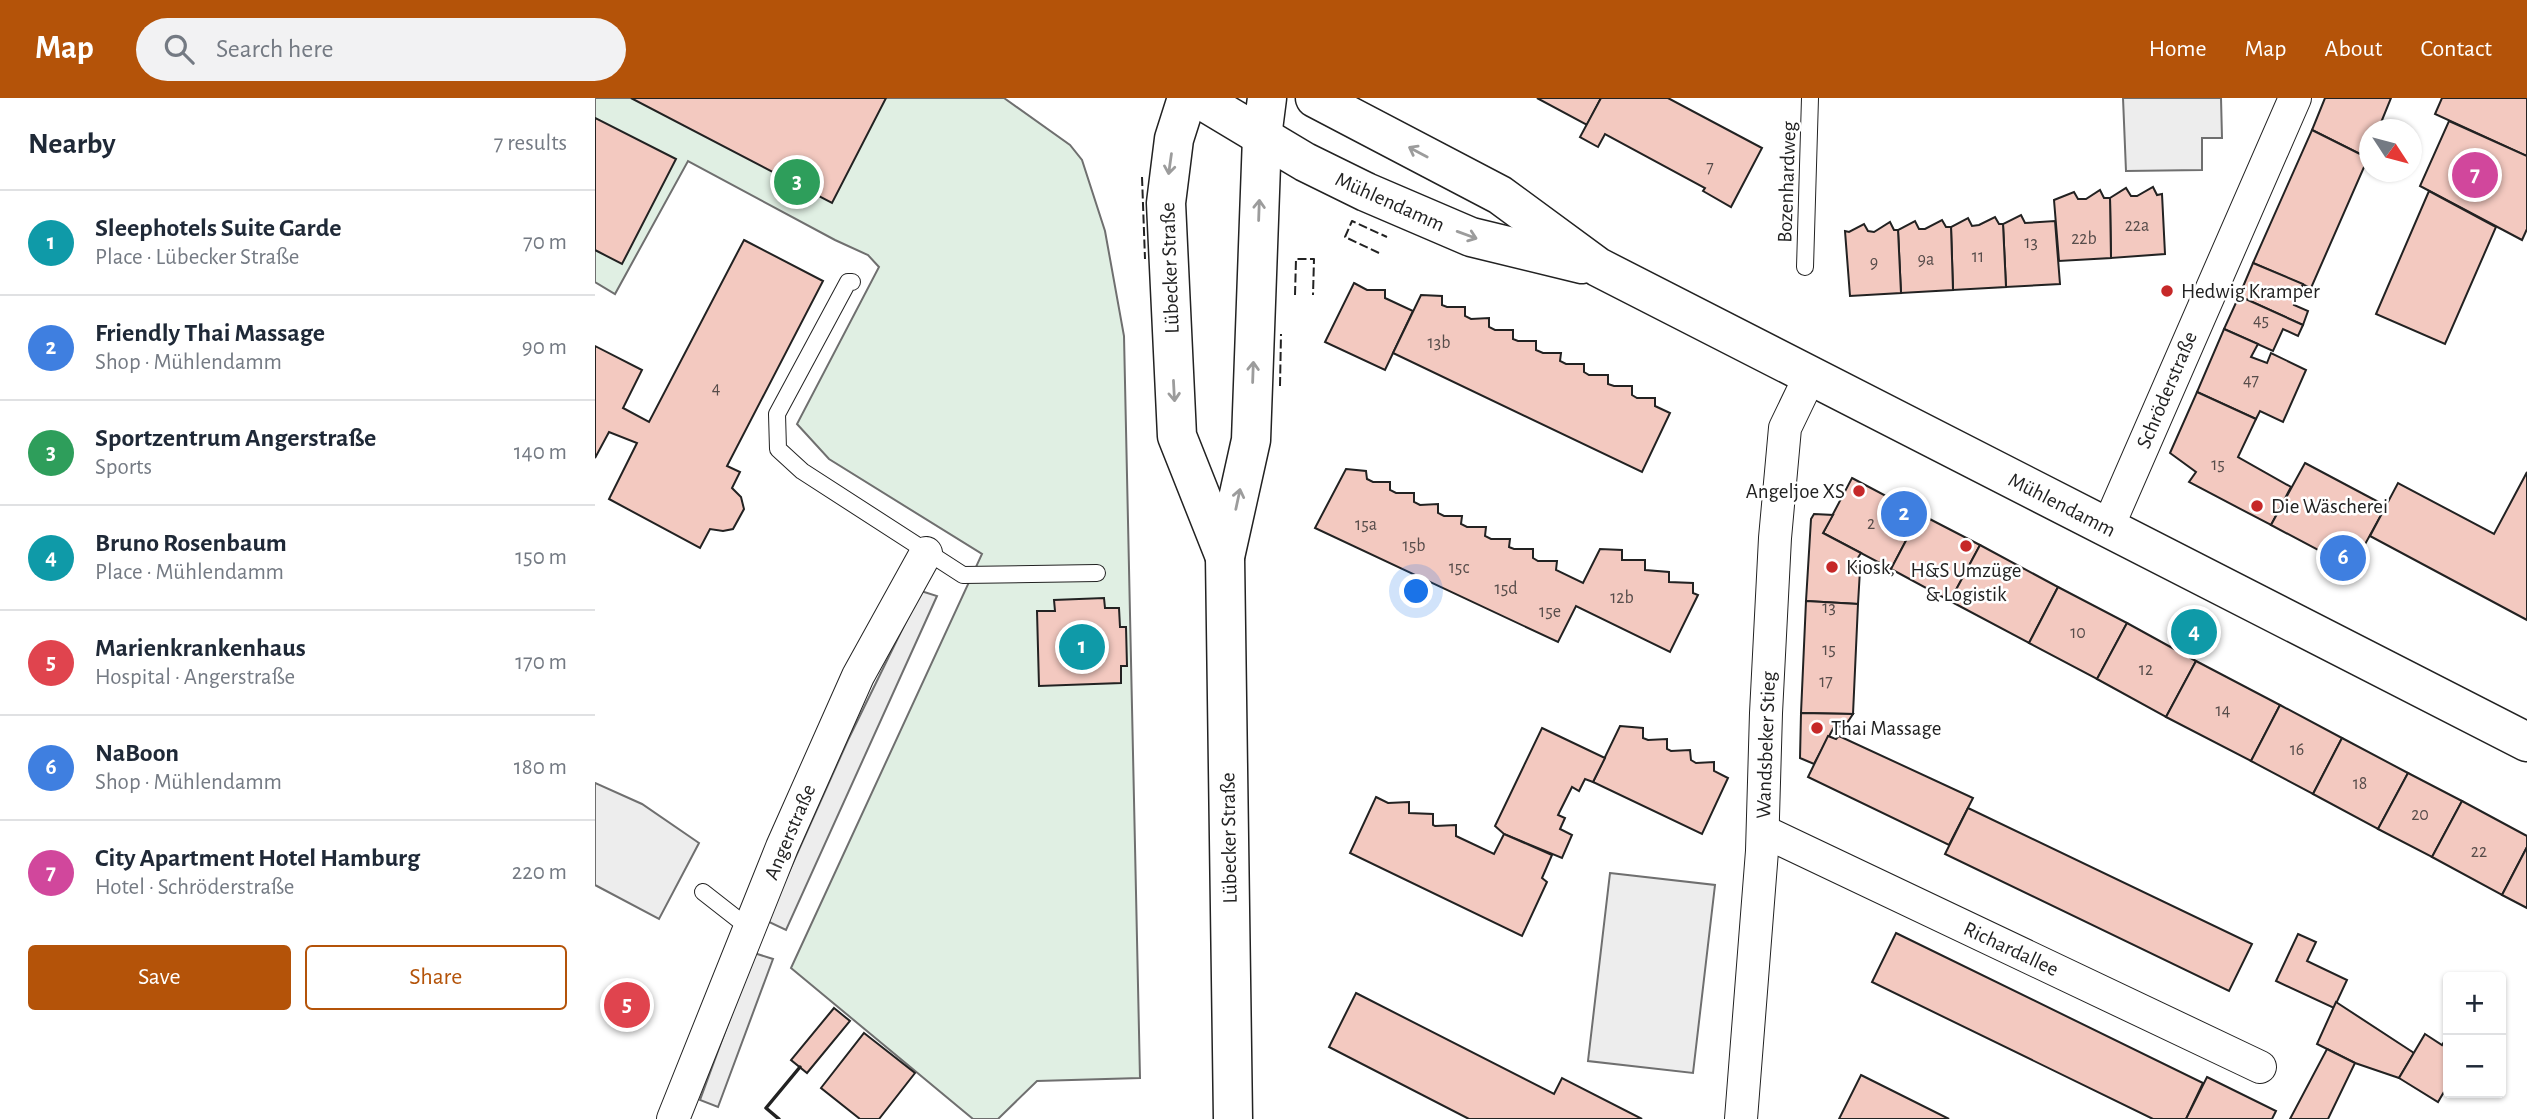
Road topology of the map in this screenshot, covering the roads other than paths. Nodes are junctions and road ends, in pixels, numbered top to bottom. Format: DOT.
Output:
graph roads {
  1 [pos="1187,98"];
  2 [pos="1198,98"];
  3 [pos="1267,98"];
  4 [pos="1315,98"];
  5 [pos="1810,98"];
  6 [pos="2295,98"];
  7 [pos="1262,137"];
  8 [pos="1598,267"];
  9 [pos="1805,267"];
  10 [pos="852,282"];
  11 [pos="1810,376"];
  12 [pos="2107,529"];
  13 [pos="926,553"];
  14 [pos="1225,557"];
  15 [pos="1097,573"];
  16 [pos="2527,742"];
  17 [pos="1763,831"];
  18 [pos="702,892"];
  19 [pos="748,928"];
  20 [pos="2260,1067"];
  21 [pos="673,1119"];
  22 [pos="1233,1119"];
  23 [pos="1741,1119"];
  1 -- 14 [label="main road, Lübecker Straße, one-way"];
  2 -- 7 [label="main road, Mühlendamm"];
  3 -- 7 [label="main road, Lübecker Straße"];
  8 -- 4 [label="main road, Mühlendamm, one-way"];
  5 -- 9 [label="lane, Bozenhardweg"];
  6 -- 12 [label="street, Schröderstraße"];
  7 -- 8 [label="main road, Mühlendamm, one-way"];
  14 -- 7 [label="main road, Lübecker Straße, one-way"];
  8 -- 11 [label="main road, Mühlendamm"];
  10 -- 13 [label="lane"];
  11 -- 12 [label="main road, Mühlendamm"];
  11 -- 17 [label="street, Wandsbeker Stieg"];
  12 -- 16 [label="main road, Mühlendamm"];
  13 -- 15 [label="lane"];
  13 -- 19 [label="street, Angerstraße"];
  14 -- 22 [label="main road, Lübecker Straße"];
  17 -- 20 [label="street, Richardallee"];
  17 -- 23 [label="street, Wandsbeker Stieg"];
  18 -- 19 [label="lane"];
  19 -- 21 [label="street, Angerstraße"];
}
